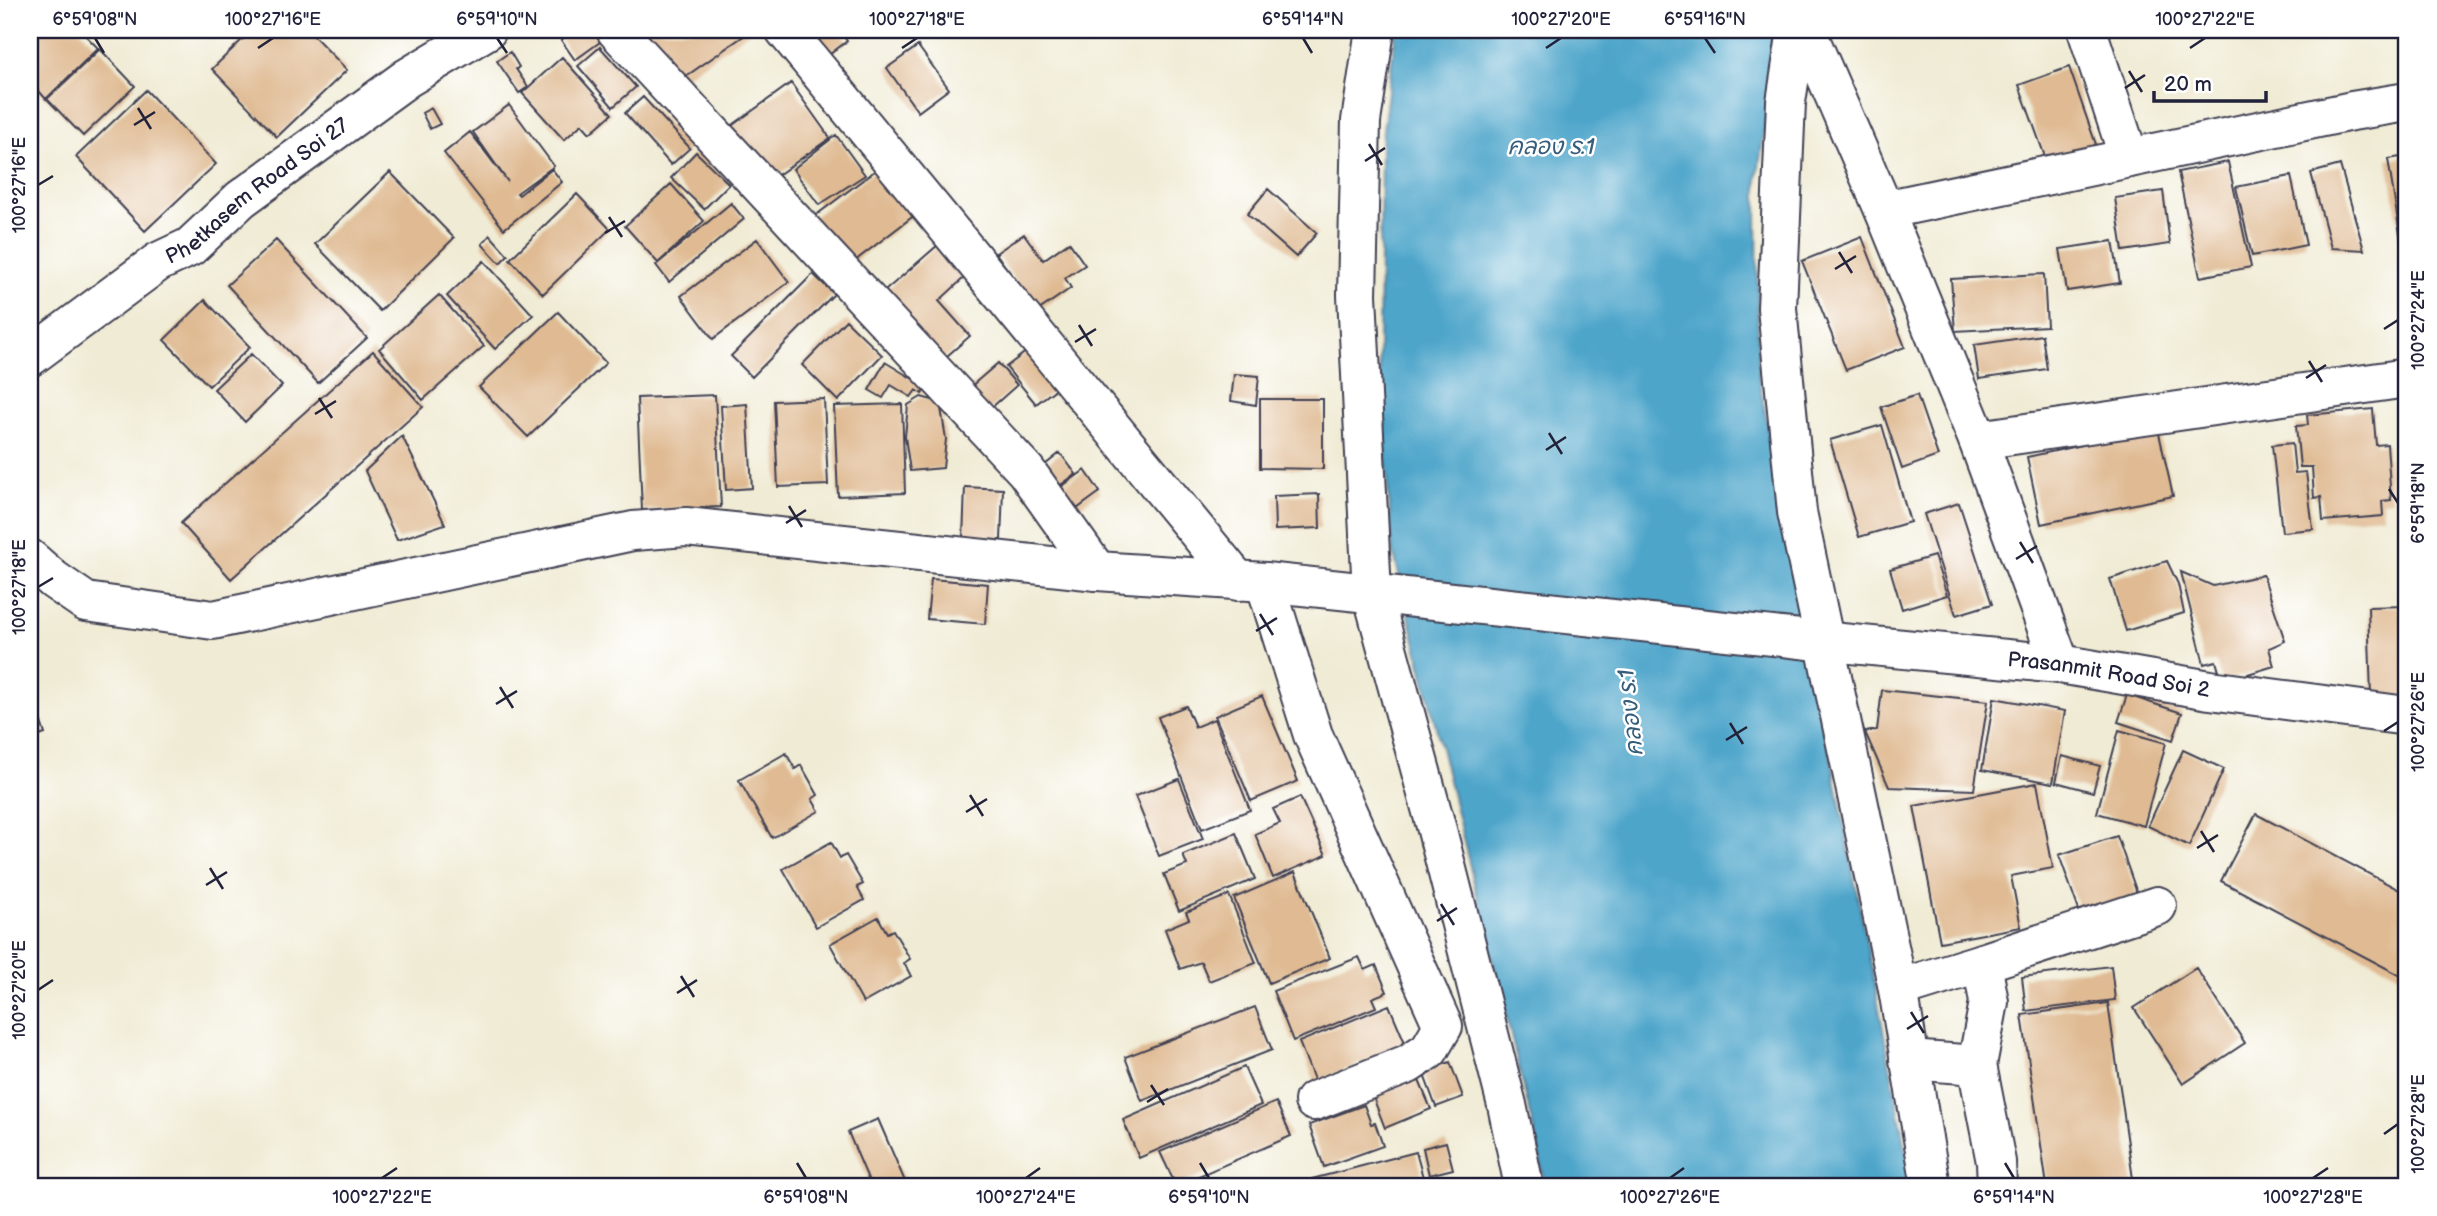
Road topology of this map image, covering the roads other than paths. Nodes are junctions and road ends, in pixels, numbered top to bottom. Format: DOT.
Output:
graph roads {
  1 [pos="616,30"];
  2 [pos="785,30"];
  3 [pos="1375,30"];
  4 [pos="1797,30"];
  5 [pos="1806,30"];
  6 [pos="2087,30"];
  7 [pos="482,31"];
  8 [pos="2407,102"];
  9 [pos="2129,158"];
  10 [pos="1884,210"];
  11 [pos="30,356"];
  12 [pos="2407,378"];
  13 [pos="1978,440"];
  14 [pos="30,559"];
  15 [pos="1097,571"];
  16 [pos="1252,582"];
  17 [pos="1382,594"];
  18 [pos="1817,641"];
  19 [pos="2060,664"];
  20 [pos="2407,716"];
  21 [pos="2157,906"];
  22 [pos="1982,963"];
  23 [pos="1898,989"];
  24 [pos="1909,1060"];
  25 [pos="1977,1065"];
  26 [pos="1314,1101"];
  27 [pos="1524,1186"];
  28 [pos="1931,1186"];
  29 [pos="1997,1186"];
  1 -- 15 [label="street"];
  2 -- 16 [label="street"];
  3 -- 17 [label="street"];
  4 -- 18 [label="street"];
  5 -- 10 [label="street"];
  6 -- 9 [label="street"];
  7 -- 11 [label="street, Phetkasem Road Soi 27"];
  8 -- 9 [label="street"];
  9 -- 10 [label="street"];
  10 -- 13 [label="street"];
  12 -- 13 [label="street"];
  13 -- 19 [label="street"];
  14 -- 15 [label="street, Prasanmit Road Soi 2"];
  15 -- 16 [label="street, Prasanmit Road Soi 2"];
  16 -- 17 [label="street, Prasanmit Road Soi 2"];
  16 -- 26 [label="street"];
  17 -- 18 [label="street, Prasanmit Road Soi 2"];
  17 -- 27 [label="street"];
  18 -- 19 [label="street, Prasanmit Road Soi 2"];
  18 -- 23 [label="street"];
  19 -- 20 [label="street, Prasanmit Road Soi 2"];
  21 -- 22 [label="street"];
  22 -- 23 [label="street"];
  22 -- 25 [label="street"];
  23 -- 24 [label="street"];
  24 -- 25 [label="street"];
  24 -- 28 [label="street"];
  25 -- 29 [label="street"];
}
